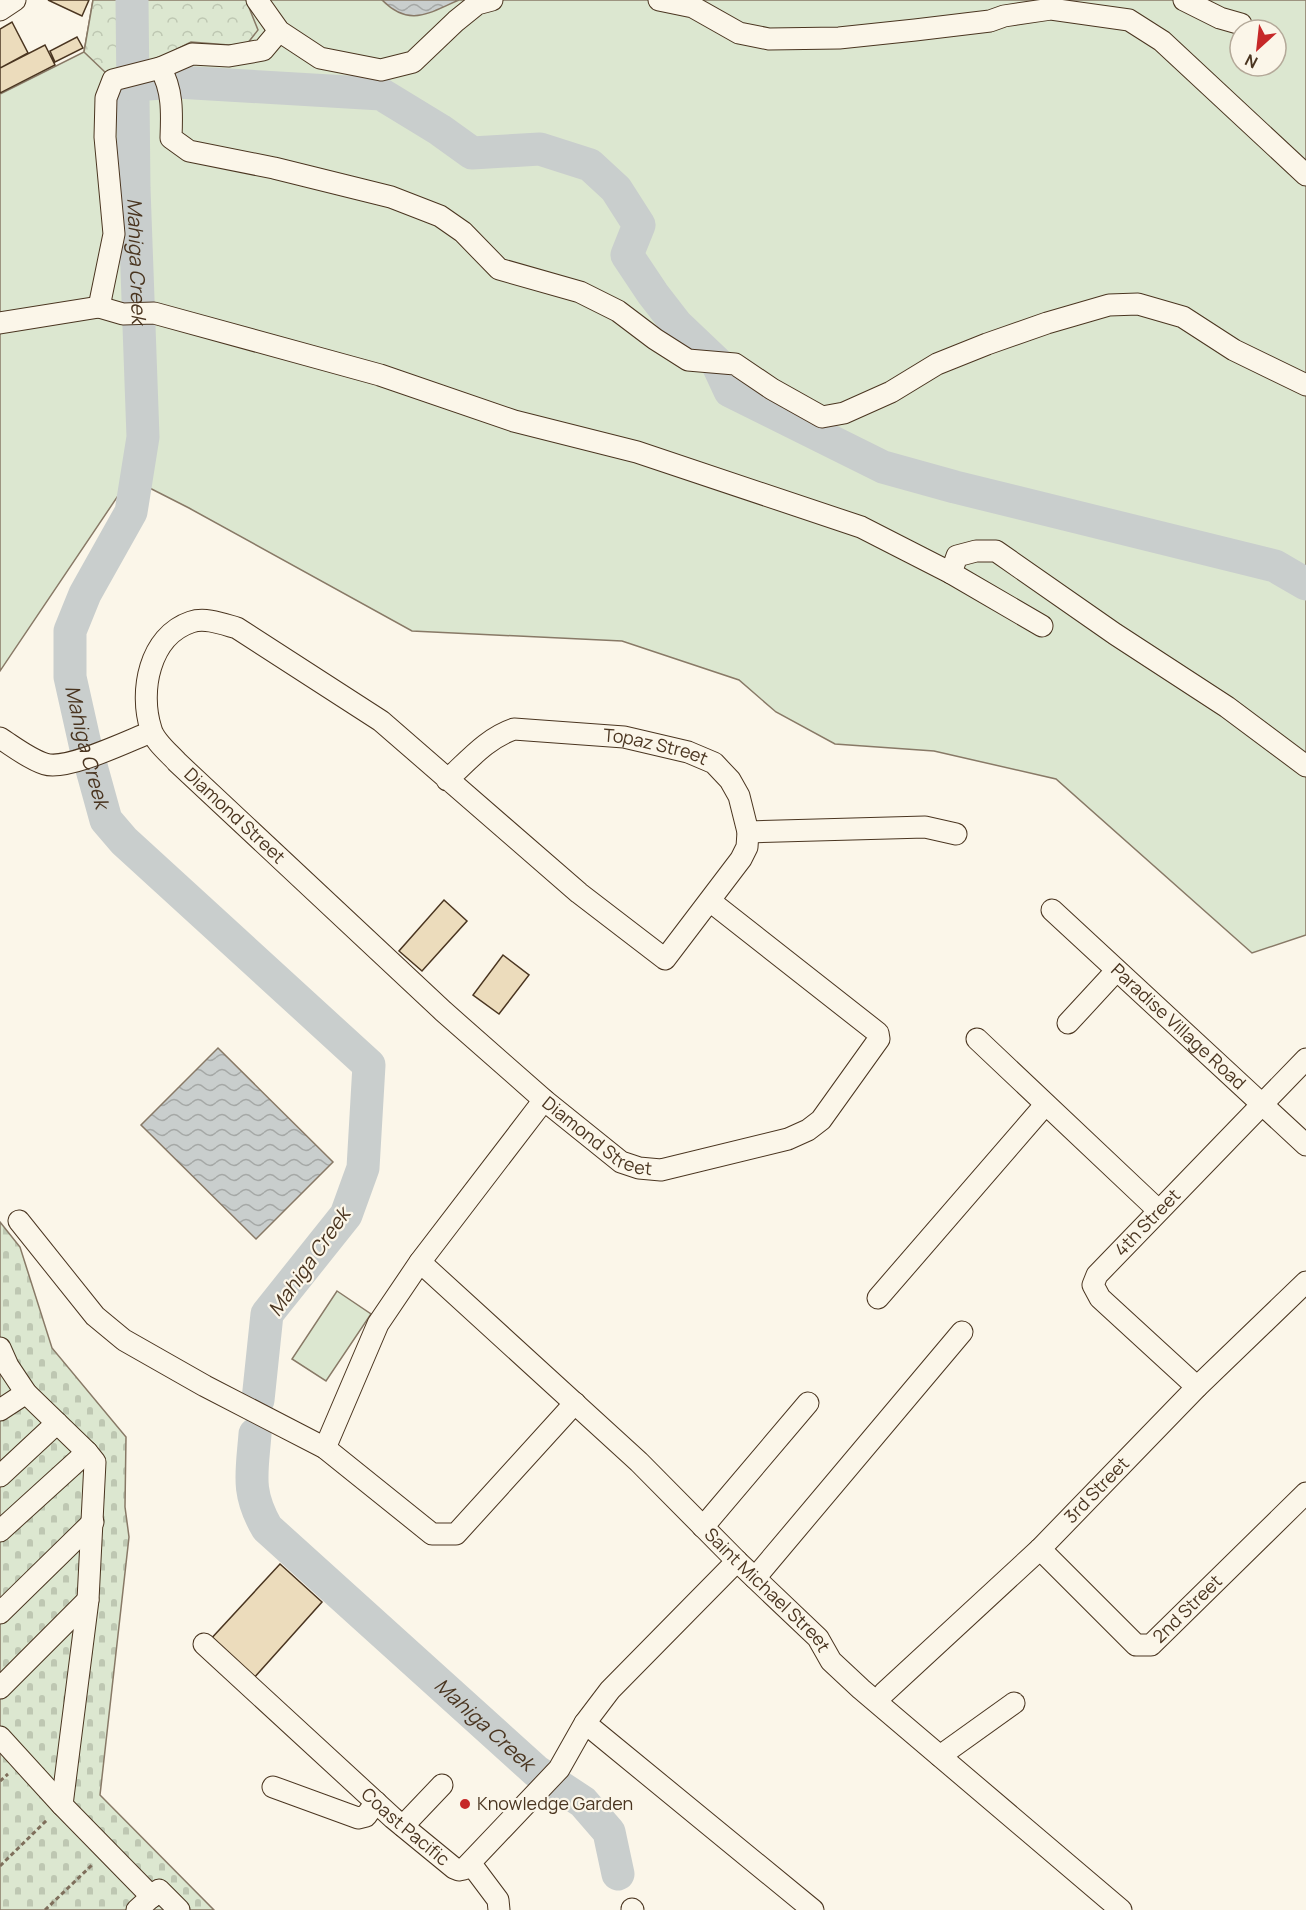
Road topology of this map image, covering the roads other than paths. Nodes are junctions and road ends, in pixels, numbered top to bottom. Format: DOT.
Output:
graph roads {
  1 [pos="15,0"];
  2 [pos="257,0"];
  3 [pos="492,0"];
  4 [pos="659,0"];
  5 [pos="1087,0"];
  6 [pos="1184,0"];
  7 [pos="0,10"];
  8 [pos="1101,16"];
  9 [pos="1228,20"];
  10 [pos="279,31"];
  11 [pos="159,75"];
  12 [pos="1306,175"];
  13 [pos="99,307"];
  14 [pos="0,323"];
  15 [pos="1306,386"];
  16 [pos="951,573"];
  17 [pos="1042,626"];
  18 [pos="151,732"];
  19 [pos="0,738"];
  20 [pos="1306,766"];
  21 [pos="447,780"];
  22 [pos="748,832"];
  23 [pos="956,834"];
  24 [pos="710,901"];
  25 [pos="1052,910"];
  26 [pos="1116,971"];
  27 [pos="1068,1023"];
  28 [pos="977,1039"];
  29 [pos="1306,1059"];
  30 [pos="544,1100"];
  31 [pos="1261,1104"];
  32 [pos="1045,1105"];
  33 [pos="1306,1145"];
  34 [pos="1158,1210"];
  35 [pos="19,1221"];
  36 [pos="420,1262"];
  37 [pos="1306,1282"];
  38 [pos="878,1298"];
  39 [pos="962,1332"];
  40 [pos="2,1356"];
  41 [pos="1197,1387"];
  42 [pos="26,1394"];
  43 [pos="575,1403"];
  44 [pos="808,1403"];
  45 [pos="0,1410"];
  46 [pos="57,1423"];
  47 [pos="325,1448"];
  48 [pos="87,1452"];
  49 [pos="0,1476"];
  50 [pos="1306,1493"];
  51 [pos="93,1522"];
  52 [pos="703,1527"];
  53 [pos="0,1531"];
  54 [pos="1040,1549"];
  55 [pos="737,1561"];
  56 [pos="756,1578"];
  57 [pos="88,1600"];
  58 [pos="0,1613"];
  59 [pos="204,1644"];
  60 [pos="0,1688"];
  61 [pos="884,1693"];
  62 [pos="1014,1703"];
  63 [pos="585,1723"];
  64 [pos="0,1737"];
  65 [pos="940,1756"];
  66 [pos="442,1785"];
  67 [pos="273,1787"];
  68 [pos="376,1802"];
  69 [pos="62,1805"];
  70 [pos="403,1826"];
  71 [pos="471,1864"];
  72 [pos="145,1904"];
  73 [pos="179,1910"];
  74 [pos="499,1910"];
  75 [pos="813,1910"];
  76 [pos="1121,1910"];
  1 -- 7 [label="street"];
  2 -- 10 [label="street"];
  3 -- 10 [label="street"];
  4 -- 8 [label="street"];
  5 -- 8 [label="street"];
  6 -- 9 [label="street"];
  8 -- 12 [label="street"];
  10 -- 11 [label="street"];
  11 -- 13 [label="street"];
  11 -- 15 [label="street"];
  13 -- 14 [label="street"];
  13 -- 16 [label="street"];
  16 -- 17 [label="street"];
  16 -- 20 [label="street"];
  18 -- 19 [label="street"];
  18 -- 21 [label="street"];
  18 -- 30 [label="street, Diamond Street"];
  21 -- 22 [label="street, Topaz Street"];
  21 -- 24 [label="street, Topaz Street"];
  22 -- 23 [label="street"];
  22 -- 24 [label="street, Topaz Street"];
  24 -- 30 [label="street, Diamond Street"];
  25 -- 26 [label="street, Paradise Village Road"];
  26 -- 27 [label="street"];
  26 -- 31 [label="street, Paradise Village Road"];
  28 -- 32 [label="street"];
  29 -- 31 [label="street, 4th Street"];
  30 -- 36 [label="street"];
  31 -- 33 [label="street, Paradise Village Road"];
  31 -- 34 [label="street, 4th Street"];
  32 -- 34 [label="street"];
  32 -- 38 [label="street"];
  34 -- 41 [label="street, 4th Street"];
  35 -- 47 [label="street"];
  36 -- 43 [label="street, Saint Michael Street"];
  36 -- 47 [label="street"];
  37 -- 41 [label="street, 3rd Street"];
  39 -- 56 [label="street"];
  40 -- 42 [label="street"];
  41 -- 54 [label="street, 3rd Street"];
  42 -- 45 [label="street"];
  42 -- 46 [label="street"];
  43 -- 47 [label="street"];
  43 -- 52 [label="street, Saint Michael Street"];
  44 -- 52 [label="street"];
  46 -- 48 [label="street"];
  46 -- 49 [label="street"];
  48 -- 51 [label="street"];
  48 -- 53 [label="street"];
  50 -- 54 [label="street, 2nd Street"];
  51 -- 57 [label="street"];
  51 -- 58 [label="street"];
  52 -- 55 [label="street, Saint Michael Street"];
  54 -- 61 [label="street, 3rd Street"];
  55 -- 56 [label="street, Saint Michael Street"];
  55 -- 63 [label="street, Coast Pacific"];
  56 -- 65 [label="street, Saint Michael Street"];
  57 -- 60 [label="street"];
  57 -- 69 [label="street"];
  59 -- 68 [label="street, Coast Pacific"];
  62 -- 65 [label="street"];
  63 -- 71 [label="street, Coast Pacific"];
  63 -- 75 [label="street"];
  64 -- 69 [label="street"];
  65 -- 76 [label="street, Saint Michael Street"];
  66 -- 70 [label="street"];
  67 -- 68 [label="street"];
  68 -- 70 [label="street, Coast Pacific"];
  69 -- 72 [label="street"];
  70 -- 71 [label="street, Coast Pacific"];
  71 -- 74 [label="street"];
  72 -- 73 [label="street"];
}
